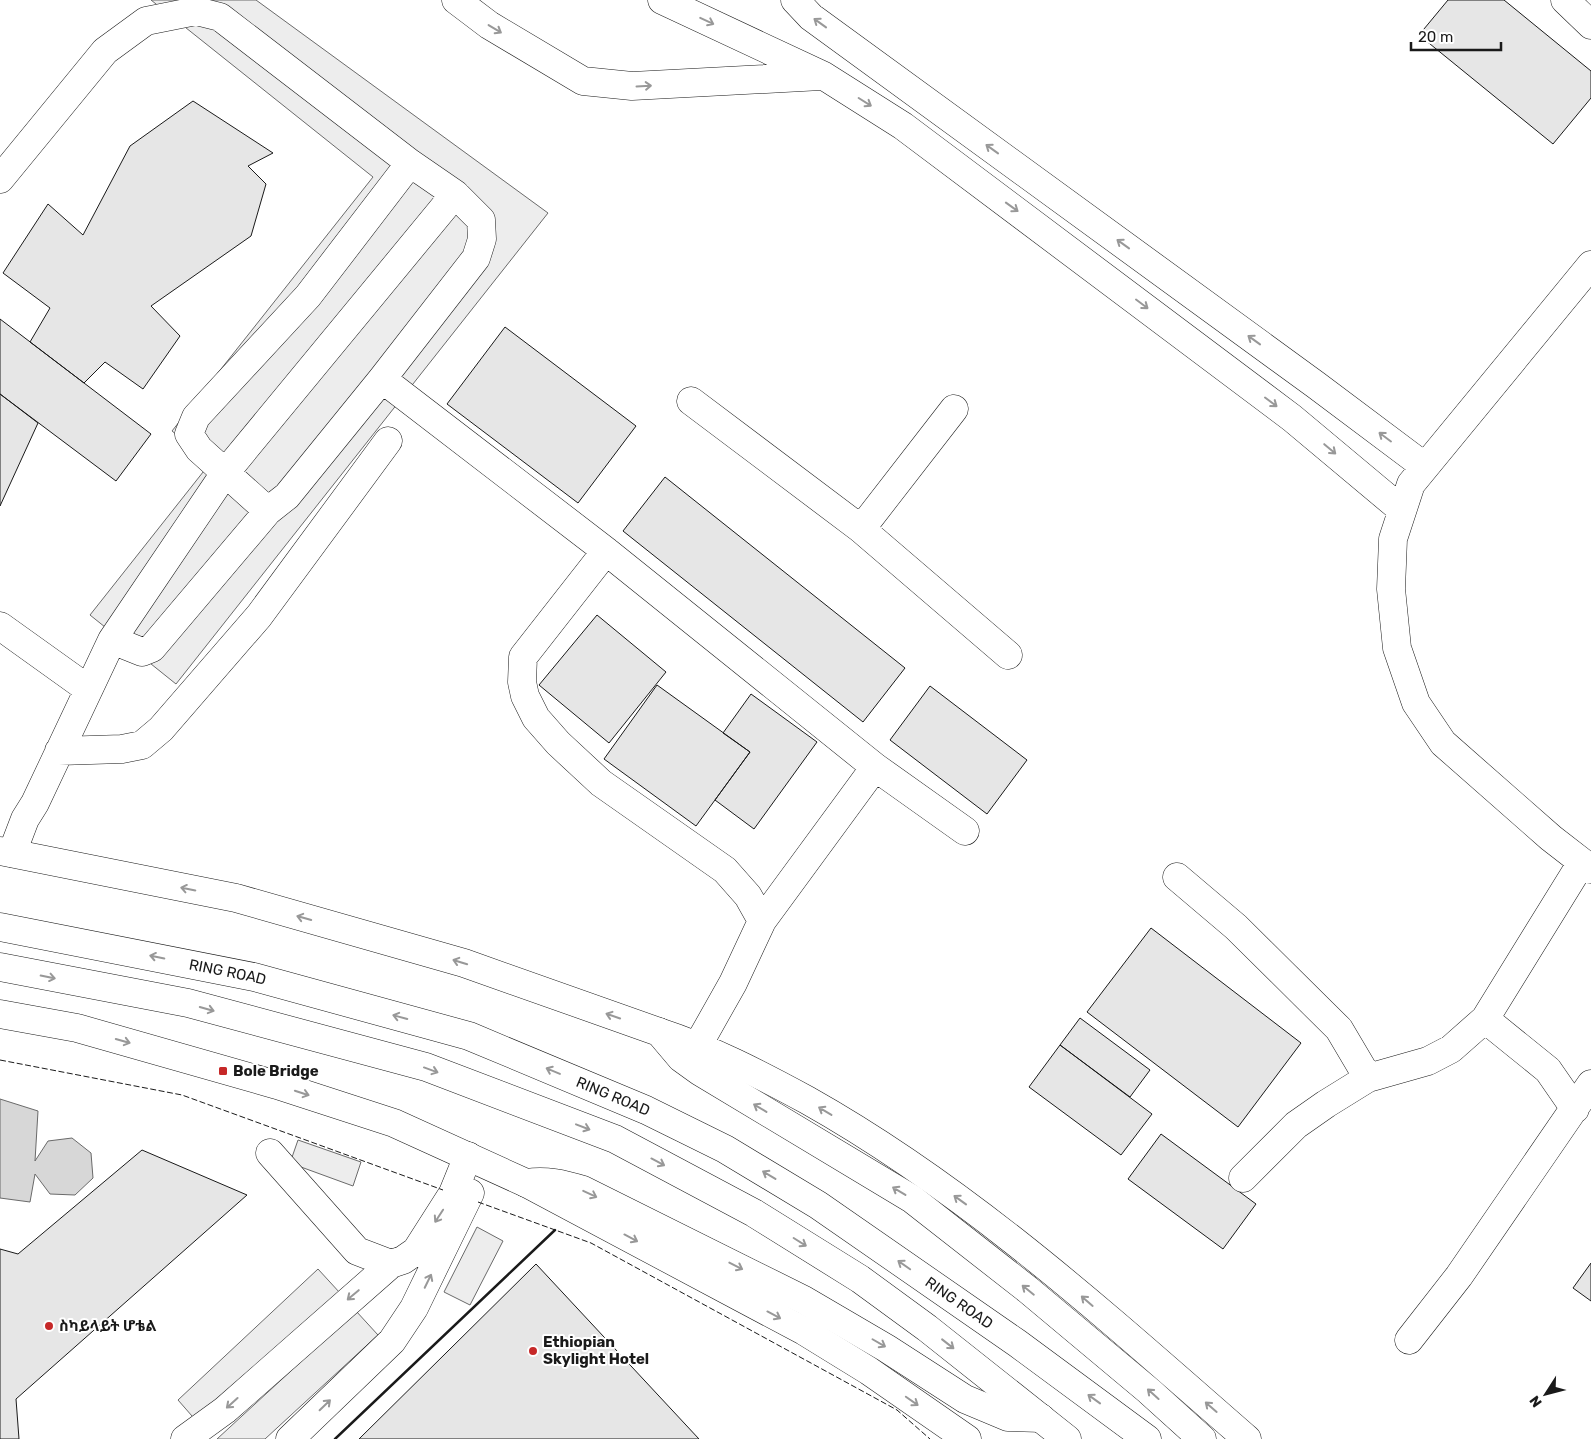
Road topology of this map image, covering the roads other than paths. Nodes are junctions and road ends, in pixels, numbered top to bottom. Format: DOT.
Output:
graph roads {
  1 [pos="456,0"];
  2 [pos="662,0"];
  3 [pos="795,0"];
  4 [pos="1566,0"];
  5 [pos="1591,25"];
  6 [pos="824,76"];
  7 [pos="410,163"];
  8 [pos="0,179"];
  9 [pos="455,194"];
  10 [pos="1591,265"];
  11 [pos="382,379"];
  12 [pos="691,402"];
  13 [pos="954,409"];
  14 [pos="388,441"];
  15 [pos="1424,466"];
  16 [pos="225,473"];
  17 [pos="1402,510"];
  18 [pos="268,511"];
  19 [pos="861,529"];
  20 [pos="606,551"];
  21 [pos="0,626"];
  22 [pos="112,640"];
  23 [pos="1008,655"];
  24 [pos="88,689"];
  25 [pos="59,751"];
  26 [pos="875,767"];
  27 [pos="965,831"];
  28 [pos="6,852"];
  29 [pos="1586,866"];
  30 [pos="1177,877"];
  31 [pos="762,921"];
  32 [pos="0,927"];
  33 [pos="0,967"];
  34 [pos="0,1014"];
  35 [pos="1485,1019"];
  36 [pos="659,1032"];
  37 [pos="698,1045"];
  38 [pos="1368,1078"];
  39 [pos="1591,1084"];
  40 [pos="1575,1108"];
  41 [pos="270,1153"];
  42 [pos="475,1160"];
  43 [pos="1243,1178"];
  44 [pos="526,1182"];
  45 [pos="391,1264"];
  46 [pos="1409,1340"];
  47 [pos="1042,1418"];
  48 [pos="185,1439"];
  49 [pos="290,1439"];
  50 [pos="967,1439"];
  51 [pos="1066,1439"];
  52 [pos="1147,1439"];
  53 [pos="1202,1439"];
  54 [pos="1247,1439"];
  1 -- 6 [label="main road, one-way"];
  2 -- 6 [label="main road, one-way"];
  15 -- 3 [label="main road, one-way"];
  4 -- 5 [label="main road"];
  6 -- 17 [label="main road, one-way"];
  7 -- 8 [label="main road"];
  7 -- 9 [label="main road"];
  7 -- 16 [label="main road"];
  9 -- 11 [label="main road"];
  9 -- 16 [label="main road"];
  10 -- 15 [label="main road"];
  11 -- 18 [label="main road"];
  11 -- 20 [label="main road"];
  12 -- 19 [label="main road"];
  13 -- 19 [label="main road"];
  14 -- 25 [label="main road"];
  15 -- 17 [label="main road"];
  16 -- 18 [label="main road"];
  16 -- 22 [label="main road"];
  17 -- 29 [label="main road"];
  18 -- 22 [label="main road"];
  19 -- 23 [label="main road"];
  20 -- 26 [label="main road"];
  20 -- 31 [label="main road"];
  21 -- 24 [label="main road"];
  22 -- 24 [label="main road"];
  24 -- 25 [label="main road"];
  25 -- 28 [label="main road"];
  26 -- 27 [label="main road"];
  26 -- 31 [label="main road"];
  36 -- 28 [label="main road, one-way"];
  29 -- 35 [label="main road"];
  30 -- 38 [label="main road"];
  31 -- 37 [label="main road"];
  52 -- 32 [label="main road, RING ROAD, one-way"];
  33 -- 47 [label="main road, one-way"];
  34 -- 42 [label="main road, one-way"];
  35 -- 38 [label="main road"];
  35 -- 40 [label="main road"];
  36 -- 37 [label="main road"];
  53 -- 36 [label="main road, one-way"];
  54 -- 37 [label="main road, one-way"];
  38 -- 43 [label="main road"];
  39 -- 40 [label="main road"];
  40 -- 46 [label="main road"];
  41 -- 45 [label="main road"];
  42 -- 44 [label="main road"];
  42 -- 45 [label="main road, one-way"];
  49 -- 42 [label="main road, one-way"];
  44 -- 47 [label="main road, one-way"];
  44 -- 50 [label="main road, one-way"];
  45 -- 48 [label="main road, one-way"];
  47 -- 51 [label="main road"];
}
